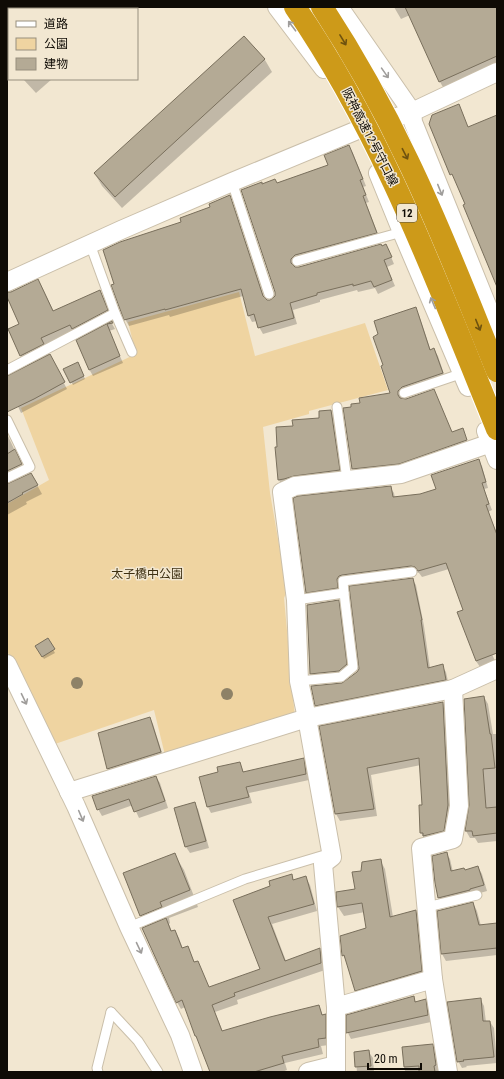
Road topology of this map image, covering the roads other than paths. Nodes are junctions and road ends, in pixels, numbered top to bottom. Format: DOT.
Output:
graph roads {
  1 [pos="277,7"];
  2 [pos="295,7"];
  3 [pos="322,7"];
  4 [pos="339,7"];
  5 [pos="497,72"];
  6 [pos="412,112"];
  7 [pos="360,129"];
  8 [pos="232,182"];
  9 [pos="402,232"];
  10 [pos="90,244"];
  11 [pos="296,261"];
  12 [pos="7,282"];
  13 [pos="268,294"];
  14 [pos="115,314"];
  15 [pos="497,330"];
  16 [pos="132,352"];
  17 [pos="7,370"];
  18 [pos="497,371"];
  19 [pos="463,373"];
  20 [pos="404,394"];
  21 [pos="337,407"];
  22 [pos="7,420"];
  23 [pos="494,436"];
  24 [pos="497,460"];
  25 [pos="7,478"];
  26 [pos="347,480"];
  27 [pos="412,572"];
  28 [pos="344,593"];
  29 [pos="296,600"];
  30 [pos="7,664"];
  31 [pos="497,668"];
  32 [pos="299,681"];
  33 [pos="453,689"];
  34 [pos="307,718"];
  35 [pos="69,792"];
  36 [pos="331,854"];
  37 [pos="477,895"];
  38 [pos="427,907"];
  39 [pos="129,927"];
  40 [pos="433,979"];
  41 [pos="336,1006"];
  42 [pos="336,1068"];
  43 [pos="98,1072"];
  44 [pos="158,1072"];
  45 [pos="193,1072"];
  46 [pos="308,1072"];
  47 [pos="448,1072"];
  7 -- 1 [label="street, one-way"];
  2 -- 23 [label="highway, 阪神高速12号守口線 / 12, bridge"];
  3 -- 18 [label="highway, 阪神高速12号守口線, one-way, bridge"];
  4 -- 6 [label="street, one-way"];
  5 -- 6 [label="street"];
  6 -- 7 [label="street"];
  6 -- 15 [label="street, one-way"];
  7 -- 8 [label="street"];
  7 -- 9 [label="street"];
  8 -- 10 [label="street"];
  8 -- 13 [label="lane"];
  9 -- 11 [label="lane"];
  19 -- 9 [label="street, one-way"];
  10 -- 12 [label="street"];
  10 -- 14 [label="lane"];
  14 -- 16 [label="lane"];
  14 -- 17 [label="lane"];
  19 -- 20 [label="lane"];
  19 -- 23 [label="street"];
  21 -- 26 [label="lane"];
  22 -- 25 [label="lane"];
  23 -- 24 [label="street"];
  23 -- 26 [label="street"];
  26 -- 29 [label="street"];
  27 -- 28 [label="lane"];
  28 -- 29 [label="lane"];
  28 -- 32 [label="lane"];
  29 -- 32 [label="street"];
  30 -- 35 [label="street, one-way"];
  31 -- 33 [label="street"];
  32 -- 34 [label="street"];
  33 -- 34 [label="street"];
  33 -- 38 [label="street"];
  34 -- 35 [label="street"];
  34 -- 36 [label="street"];
  35 -- 39 [label="street, one-way"];
  36 -- 39 [label="lane"];
  36 -- 41 [label="street"];
  37 -- 38 [label="lane"];
  38 -- 40 [label="street"];
  39 -- 45 [label="street, one-way"];
  40 -- 41 [label="street"];
  40 -- 47 [label="street"];
  41 -- 42 [label="street"];
  42 -- 46 [label="street"];
  43 -- 44 [label="lane"];
}
